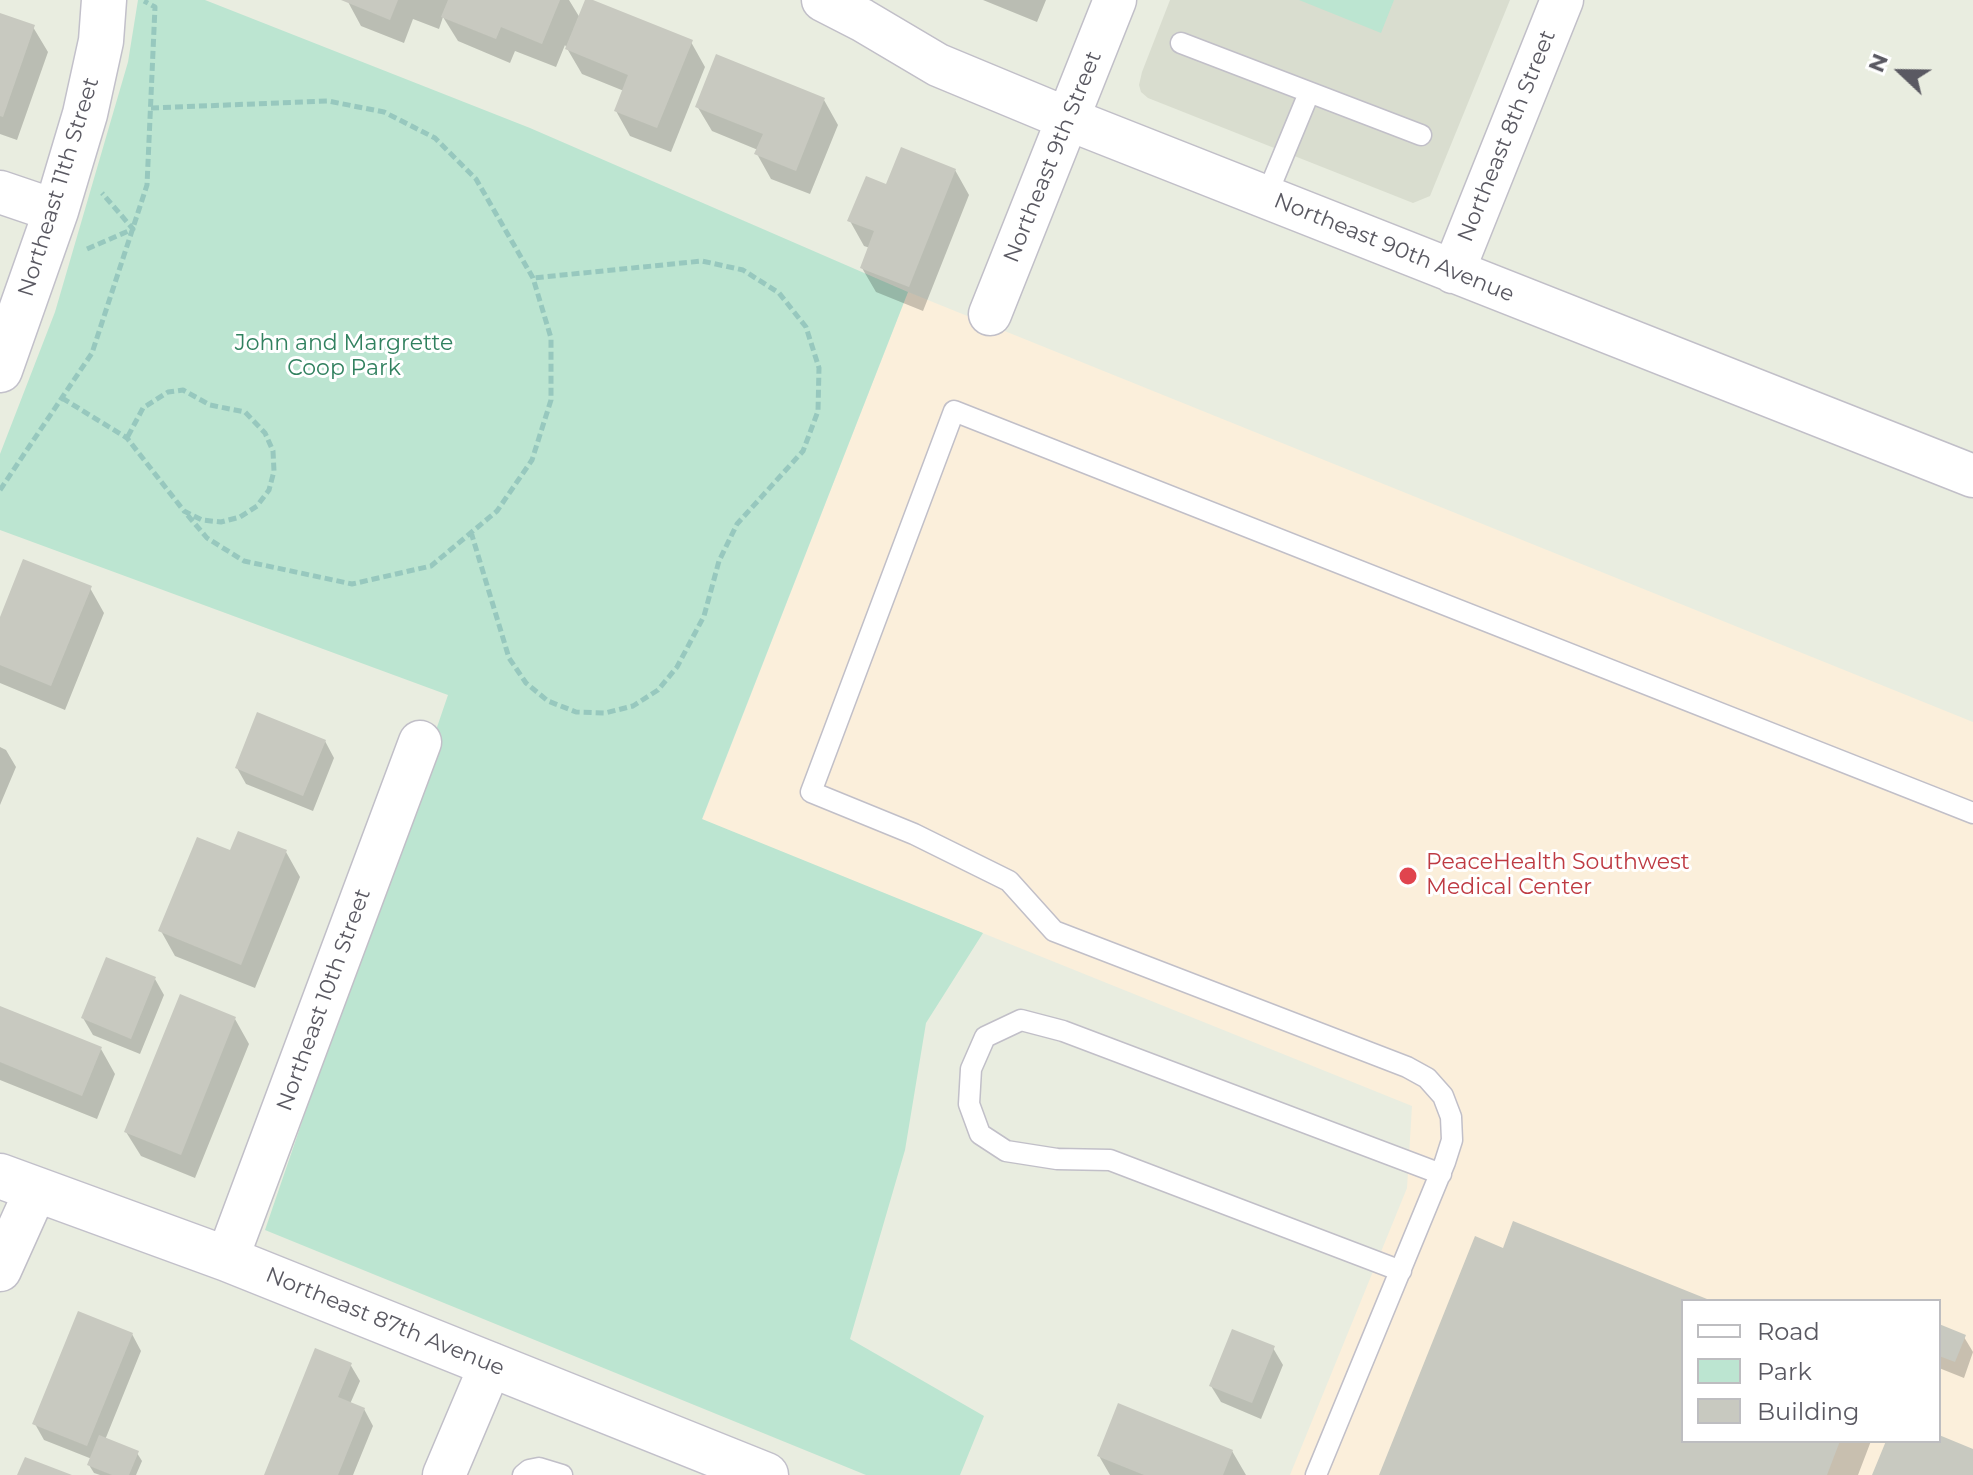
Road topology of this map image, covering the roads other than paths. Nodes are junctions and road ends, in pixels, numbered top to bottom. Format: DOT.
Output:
graph roads {
  1 [pos="104,0"];
  2 [pos="823,0"];
  3 [pos="1115,0"];
  4 [pos="1562,0"];
  5 [pos="1181,43"];
  6 [pos="1309,93"];
  7 [pos="1068,119"];
  8 [pos="1421,135"];
  9 [pos="0,192"];
  10 [pos="1266,197"];
  11 [pos="56,211"];
  12 [pos="1453,272"];
  13 [pos="990,314"];
  14 [pos="0,370"];
  15 [pos="1973,476"];
  16 [pos="420,742"];
  17 [pos="1973,813"];
  18 [pos="1441,1174"];
  19 [pos="18,1183"];
  20 [pos="227,1259"];
  21 [pos="0,1270"];
  22 [pos="1401,1271"];
  23 [pos="491,1364"];
  24 [pos="716,1466"];
  25 [pos="444,1475"];
  26 [pos="523,1475"];
  27 [pos="562,1475"];
  28 [pos="766,1475"];
  29 [pos="1316,1475"];
  1 -- 11 [label="main road, Northeast 11th Street"];
  2 -- 7 [label="street, Northeast 90th Avenue"];
  3 -- 7 [label="street, Northeast 9th Street"];
  4 -- 12 [label="street, Northeast 8th Street"];
  5 -- 6 [label="lane"];
  6 -- 8 [label="lane"];
  6 -- 10 [label="lane"];
  7 -- 10 [label="street, Northeast 90th Avenue"];
  7 -- 13 [label="street, Northeast 9th Street"];
  9 -- 11 [label="street"];
  10 -- 12 [label="street, Northeast 90th Avenue"];
  11 -- 14 [label="main road, Northeast 11th Street"];
  12 -- 15 [label="street, Northeast 90th Avenue"];
  16 -- 20 [label="street, Northeast 10th Street"];
  17 -- 18 [label="lane"];
  18 -- 22 [label="lane"];
  18 -- 22 [label="lane"];
  19 -- 20 [label="main road, Northeast 87th Avenue"];
  19 -- 21 [label="street"];
  20 -- 23 [label="main road, Northeast 87th Avenue"];
  22 -- 29 [label="lane"];
  23 -- 24 [label="main road, Northeast 87th Avenue"];
  23 -- 25 [label="street"];
  24 -- 28 [label="main road, Northeast 87th Avenue"];
  26 -- 27 [label="lane"];
}
